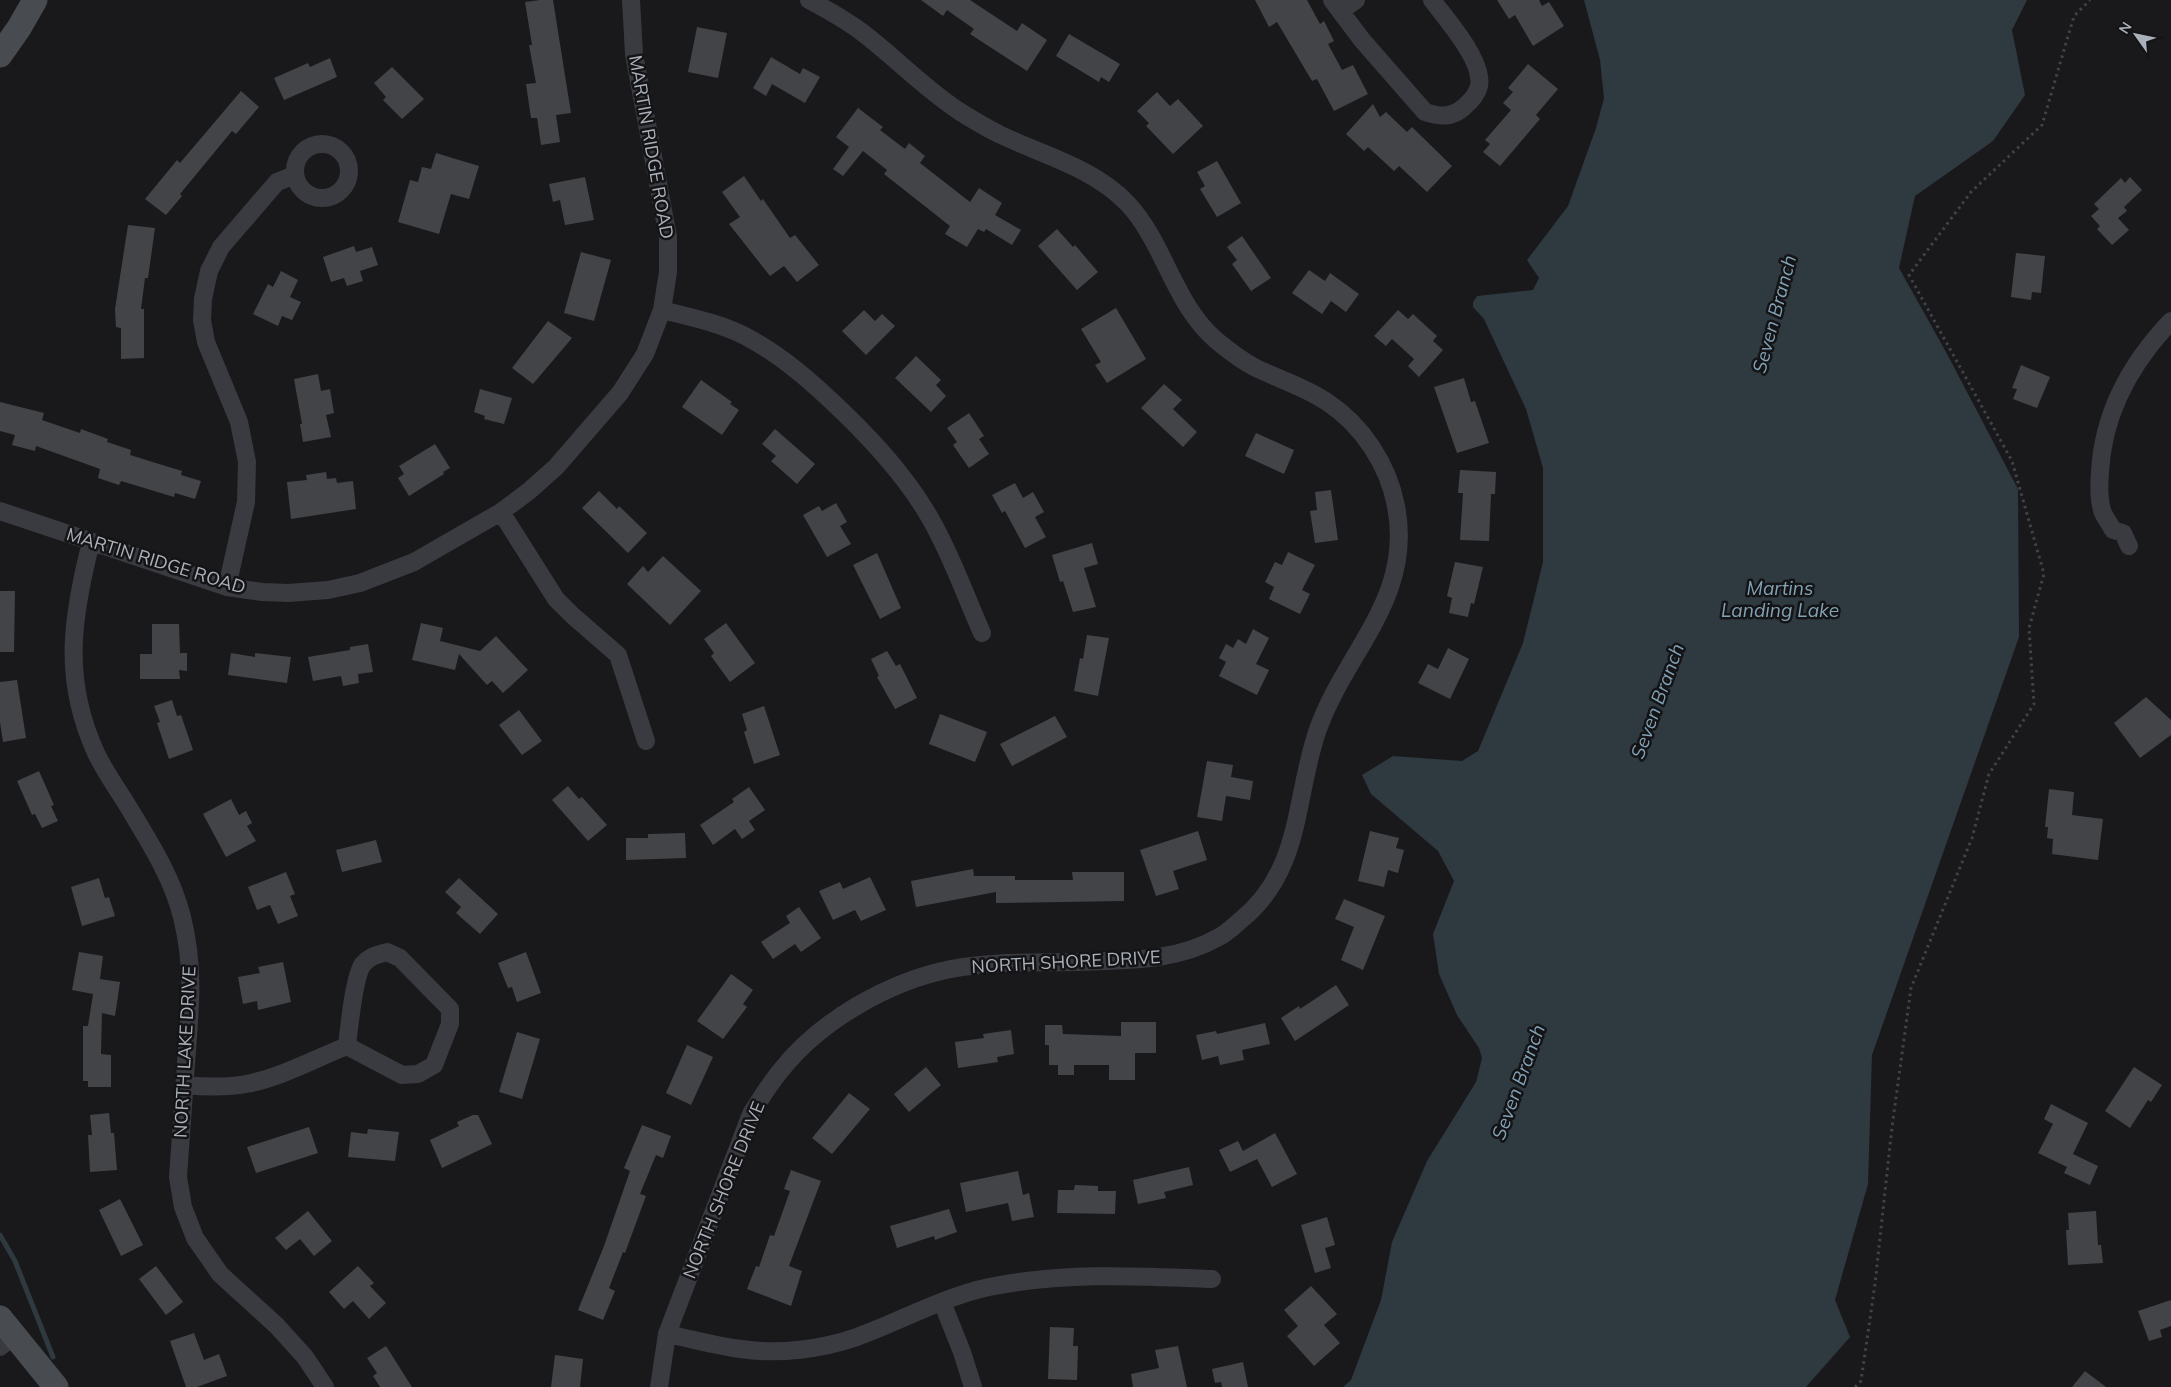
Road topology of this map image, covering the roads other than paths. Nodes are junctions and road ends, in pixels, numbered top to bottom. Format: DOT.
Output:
graph roads {
  1 [pos="35,0"];
  2 [pos="631,0"];
  3 [pos="809,0"];
  4 [pos="1356,0"];
  5 [pos="1432,0"];
  6 [pos="1336,5"];
  7 [pos="0,55"];
  8 [pos="295,175"];
  9 [pos="662,310"];
  10 [pos="2171,320"];
  11 [pos="0,511"];
  12 [pos="501,512"];
  13 [pos="91,542"];
  14 [pos="2129,546"];
  15 [pos="228,587"];
  16 [pos="982,633"];
  17 [pos="646,741"];
  18 [pos="347,1046"];
  19 [pos="184,1085"];
  20 [pos="1212,1279"];
  21 [pos="942,1302"];
  22 [pos="5,1334"];
  23 [pos="667,1334"];
  24 [pos="50,1386"];
  25 [pos="325,1387"];
  26 [pos="659,1387"];
  27 [pos="973,1387"];
  1 -- 7 [label="street"];
  2 -- 9 [label="street, MARTIN RIDGE ROAD"];
  3 -- 23 [label="street, NORTH SHORE DRIVE"];
  4 -- 6 [label="street"];
  5 -- 6 [label="street"];
  8 -- 15 [label="street"];
  9 -- 12 [label="street, MARTIN RIDGE ROAD"];
  9 -- 16 [label="street"];
  10 -- 14 [label="street"];
  11 -- 13 [label="street, MARTIN RIDGE ROAD"];
  12 -- 15 [label="street, MARTIN RIDGE ROAD"];
  12 -- 17 [label="street"];
  13 -- 15 [label="street, MARTIN RIDGE ROAD"];
  13 -- 19 [label="street, NORTH LAKE DRIVE"];
  18 -- 18 [label="street"];
  18 -- 19 [label="street"];
  19 -- 25 [label="street, NORTH LAKE DRIVE"];
  20 -- 21 [label="street"];
  21 -- 23 [label="street"];
  21 -- 27 [label="street"];
  22 -- 24 [label="street"];
  23 -- 26 [label="street, NORTH SHORE DRIVE"];
}
